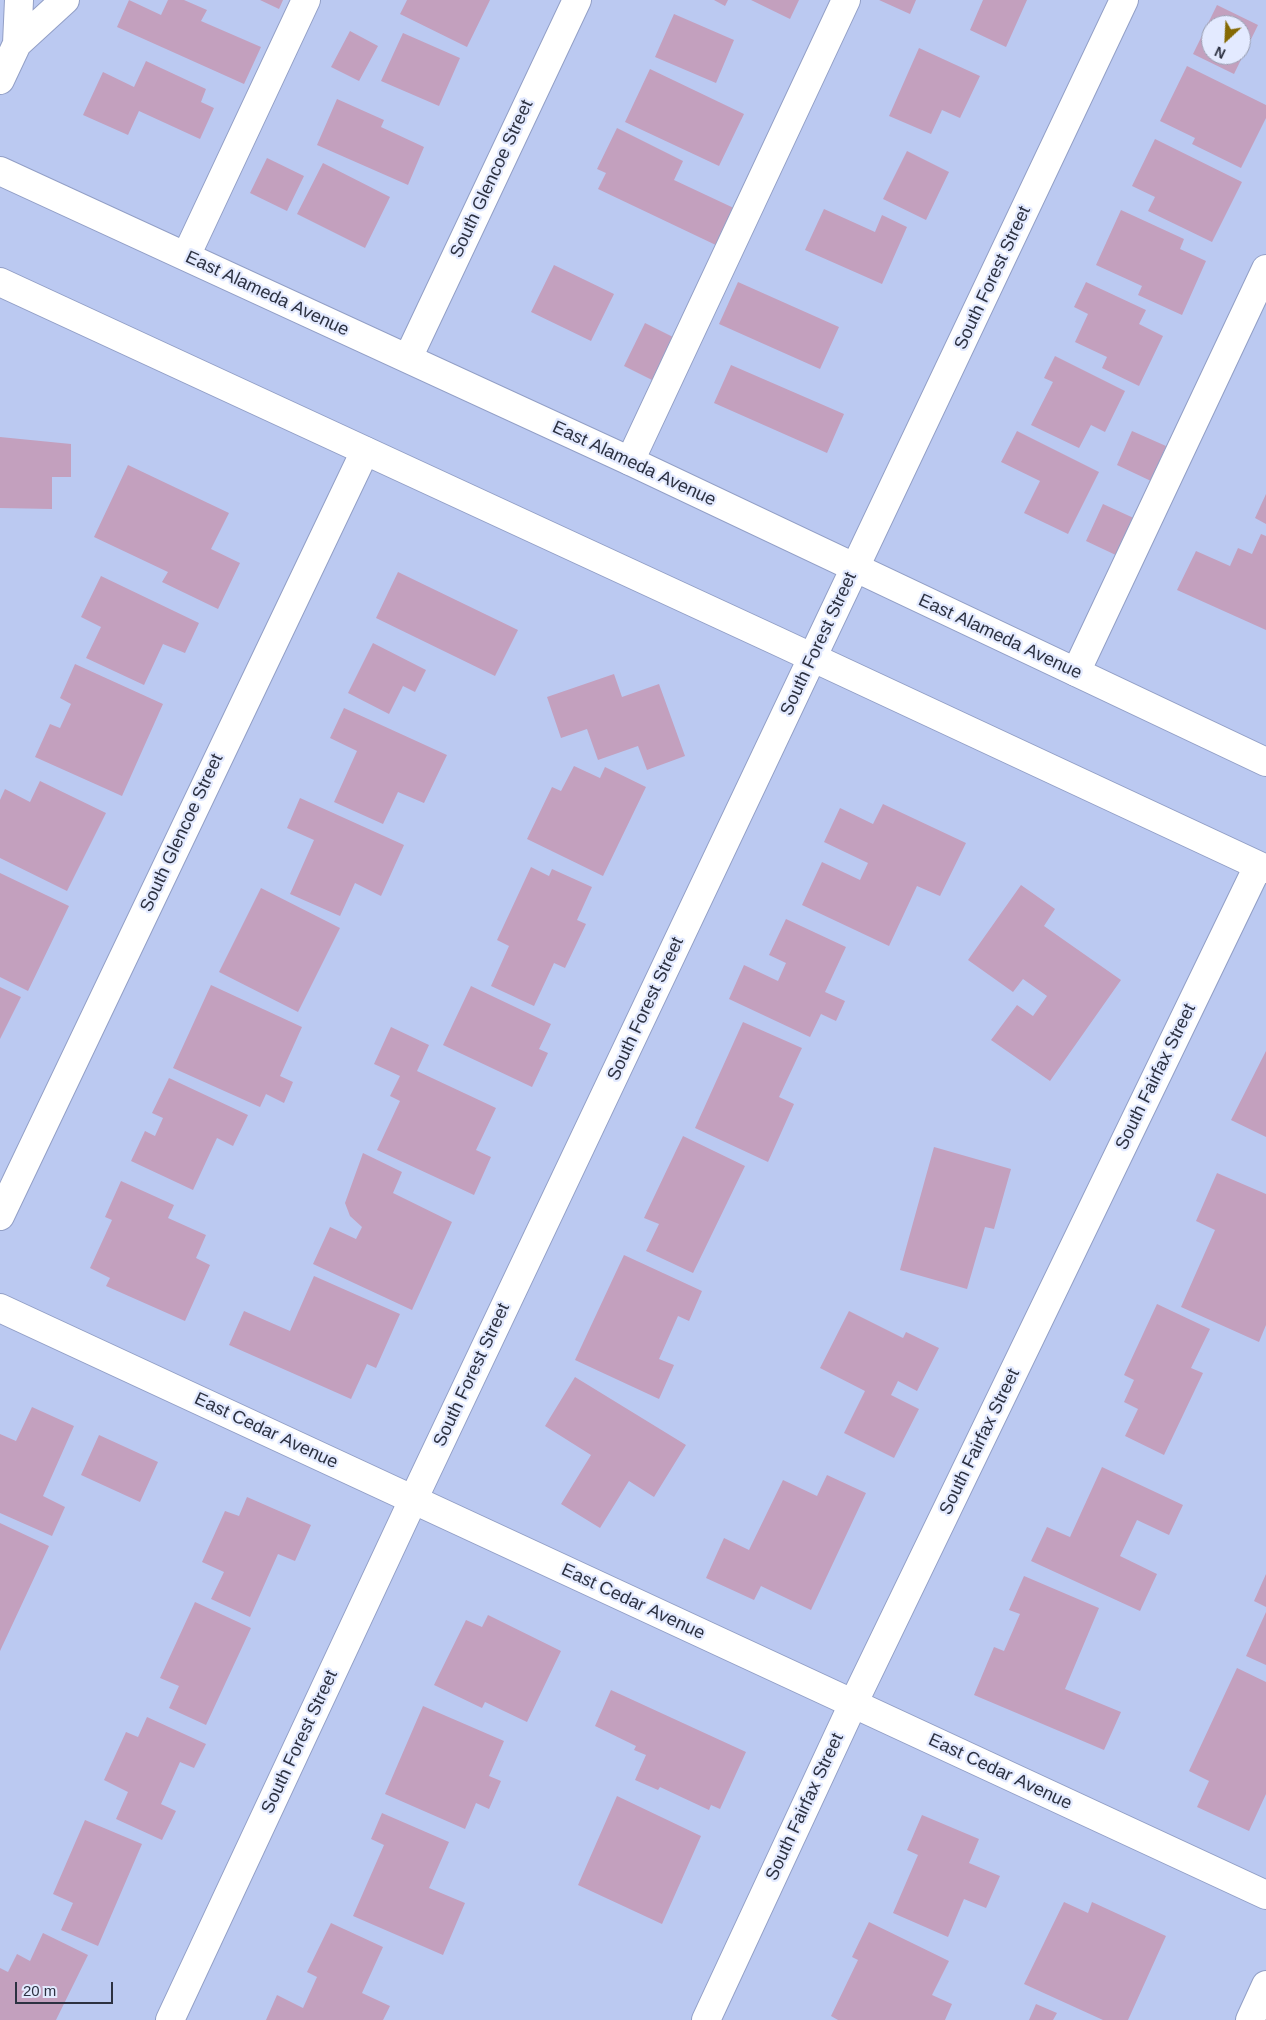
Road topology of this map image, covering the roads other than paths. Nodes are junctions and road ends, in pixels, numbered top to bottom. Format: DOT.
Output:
graph roads {
  1 [pos="19,0"];
  2 [pos="65,0"];
  3 [pos="306,0"];
  4 [pos="577,0"];
  5 [pos="846,0"];
  6 [pos="1124,0"];
  7 [pos="17,44"];
  8 [pos="0,80"];
  9 [pos="0,170"];
  10 [pos="186,256"];
  11 [pos="1266,269"];
  12 [pos="0,282"];
  13 [pos="408,358"];
  14 [pos="365,451"];
  15 [pos="630,462"];
  16 [pos="855,568"];
  17 [pos="813,657"];
  18 [pos="1076,672"];
  19 [pos="1266,762"];
  20 [pos="1262,868"];
  21 [pos="0,1216"];
  22 [pos="0,1308"];
  23 [pos="413,1500"];
  24 [pos="853,1704"];
  25 [pos="1266,1895"];
  26 [pos="1266,1985"];
  27 [pos="170,2020"];
  28 [pos="706,2020"];
  29 [pos="1250,2020"];
  1 -- 7 [label="street"];
  2 -- 7 [label="street"];
  3 -- 10 [label="street"];
  4 -- 13 [label="street, South Glencoe Street"];
  5 -- 15 [label="street"];
  6 -- 16 [label="street, South Forest Street"];
  7 -- 8 [label="street"];
  9 -- 10 [label="street, East Alameda Avenue"];
  10 -- 13 [label="street, East Alameda Avenue"];
  11 -- 18 [label="street"];
  12 -- 14 [label="street"];
  13 -- 15 [label="street, East Alameda Avenue"];
  14 -- 17 [label="street"];
  14 -- 21 [label="street, South Glencoe Street"];
  15 -- 16 [label="street, East Alameda Avenue"];
  16 -- 17 [label="street, South Forest Street"];
  16 -- 18 [label="street, East Alameda Avenue"];
  17 -- 20 [label="street"];
  17 -- 23 [label="street, South Forest Street"];
  18 -- 19 [label="street, East Alameda Avenue"];
  20 -- 24 [label="street, South Fairfax Street"];
  22 -- 23 [label="street, East Cedar Avenue"];
  23 -- 24 [label="street, East Cedar Avenue"];
  23 -- 27 [label="street, South Forest Street"];
  24 -- 25 [label="street, East Cedar Avenue"];
  24 -- 28 [label="street, South Fairfax Street"];
  26 -- 29 [label="street"];
}
